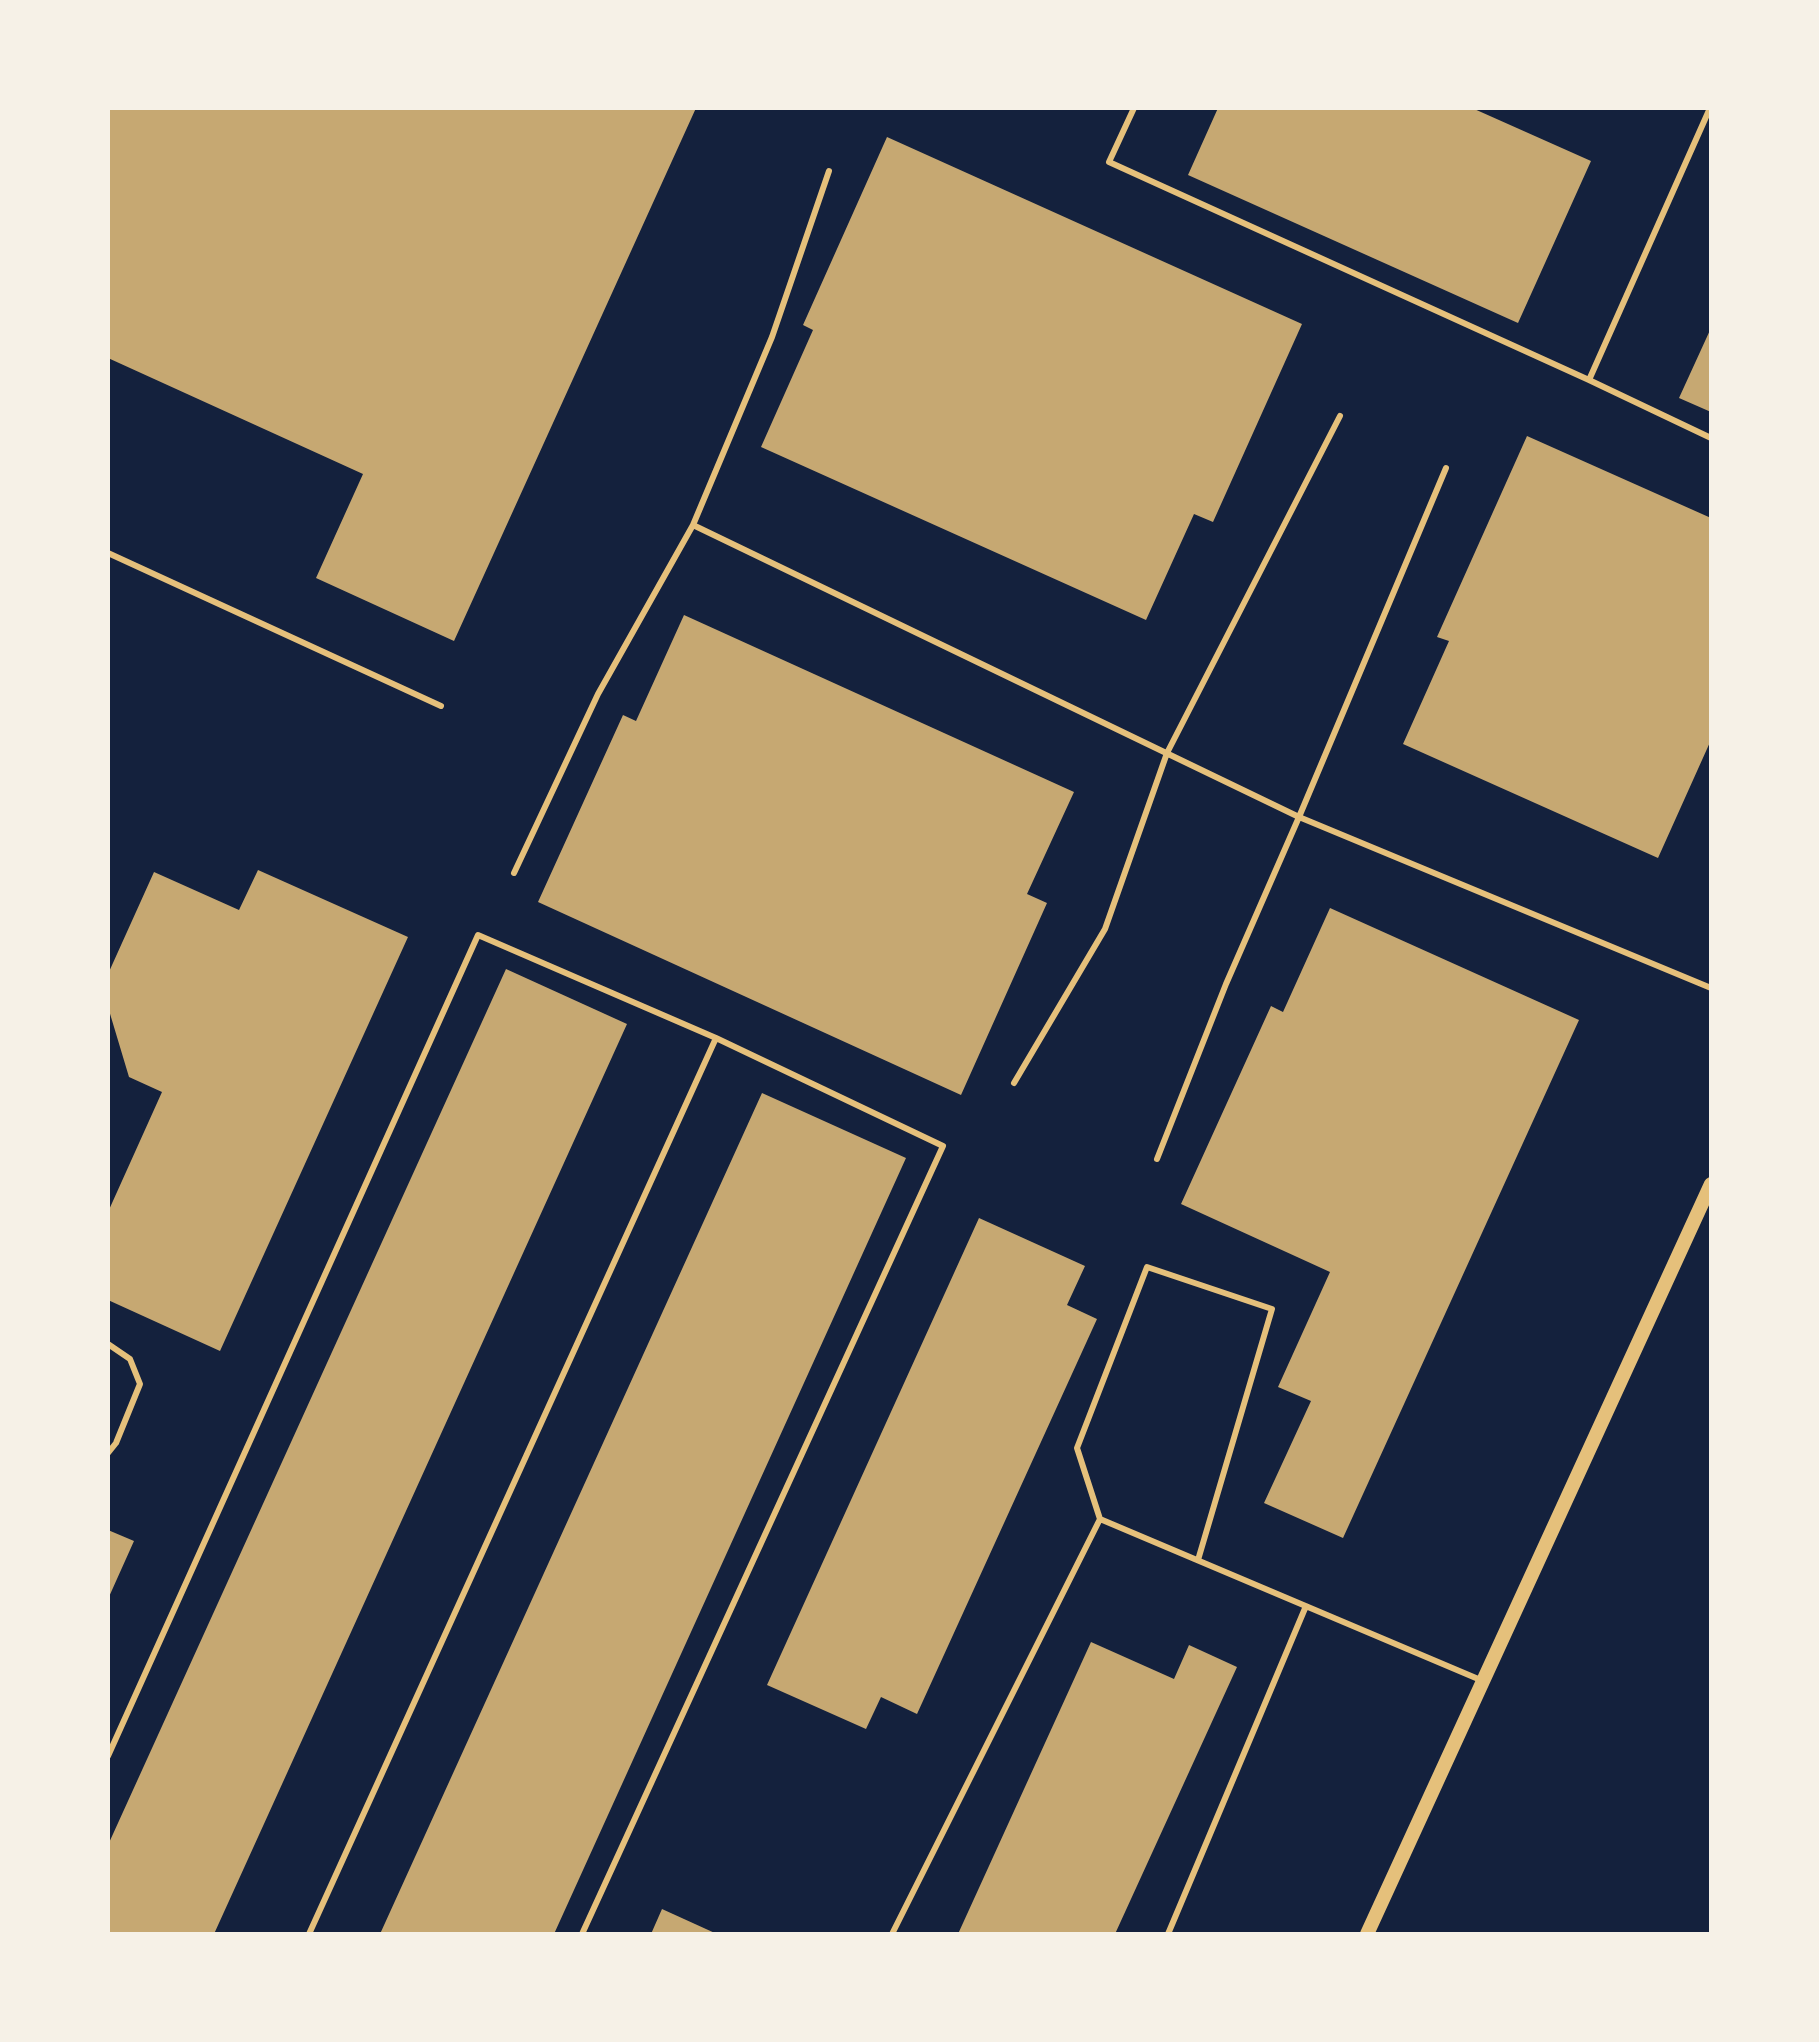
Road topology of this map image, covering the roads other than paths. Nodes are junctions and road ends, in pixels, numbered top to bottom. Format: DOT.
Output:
graph roads {
  1 [pos="1134,108"];
  2 [pos="1710,108"];
  3 [pos="829,171"];
  4 [pos="1589,380"];
  5 [pos="1340,416"];
  6 [pos="1711,438"];
  7 [pos="1446,468"];
  8 [pos="693,525"];
  9 [pos="108,553"];
  10 [pos="441,706"];
  11 [pos="1167,753"];
  12 [pos="1299,817"];
  13 [pos="514,873"];
  14 [pos="1711,988"];
  15 [pos="716,1038"];
  16 [pos="1014,1083"];
  17 [pos="1157,1159"];
  18 [pos="1711,1184"];
  19 [pos="108,1344"];
  20 [pos="108,1453"];
  21 [pos="1100,1519"];
  22 [pos="1198,1560"];
  23 [pos="1306,1606"];
  24 [pos="1483,1681"];
  25 [pos="108,1756"];
  26 [pos="309,1934"];
  27 [pos="582,1934"];
  28 [pos="892,1934"];
  29 [pos="1168,1934"];
  30 [pos="1367,1934"];
  1 -- 4 [label="lane"];
  2 -- 4 [label="lane"];
  3 -- 8 [label="lane"];
  4 -- 6 [label="lane"];
  5 -- 11 [label="lane"];
  7 -- 12 [label="lane"];
  8 -- 11 [label="lane"];
  8 -- 13 [label="lane"];
  9 -- 10 [label="lane"];
  11 -- 12 [label="lane"];
  11 -- 16 [label="lane"];
  12 -- 14 [label="lane"];
  12 -- 17 [label="lane"];
  15 -- 25 [label="lane"];
  15 -- 26 [label="lane"];
  15 -- 27 [label="lane"];
  18 -- 24 [label="street"];
  19 -- 20 [label="lane"];
  21 -- 22 [label="lane"];
  21 -- 22 [label="lane"];
  21 -- 28 [label="lane"];
  22 -- 23 [label="lane"];
  23 -- 24 [label="lane"];
  23 -- 29 [label="lane"];
  24 -- 30 [label="street"];
}
